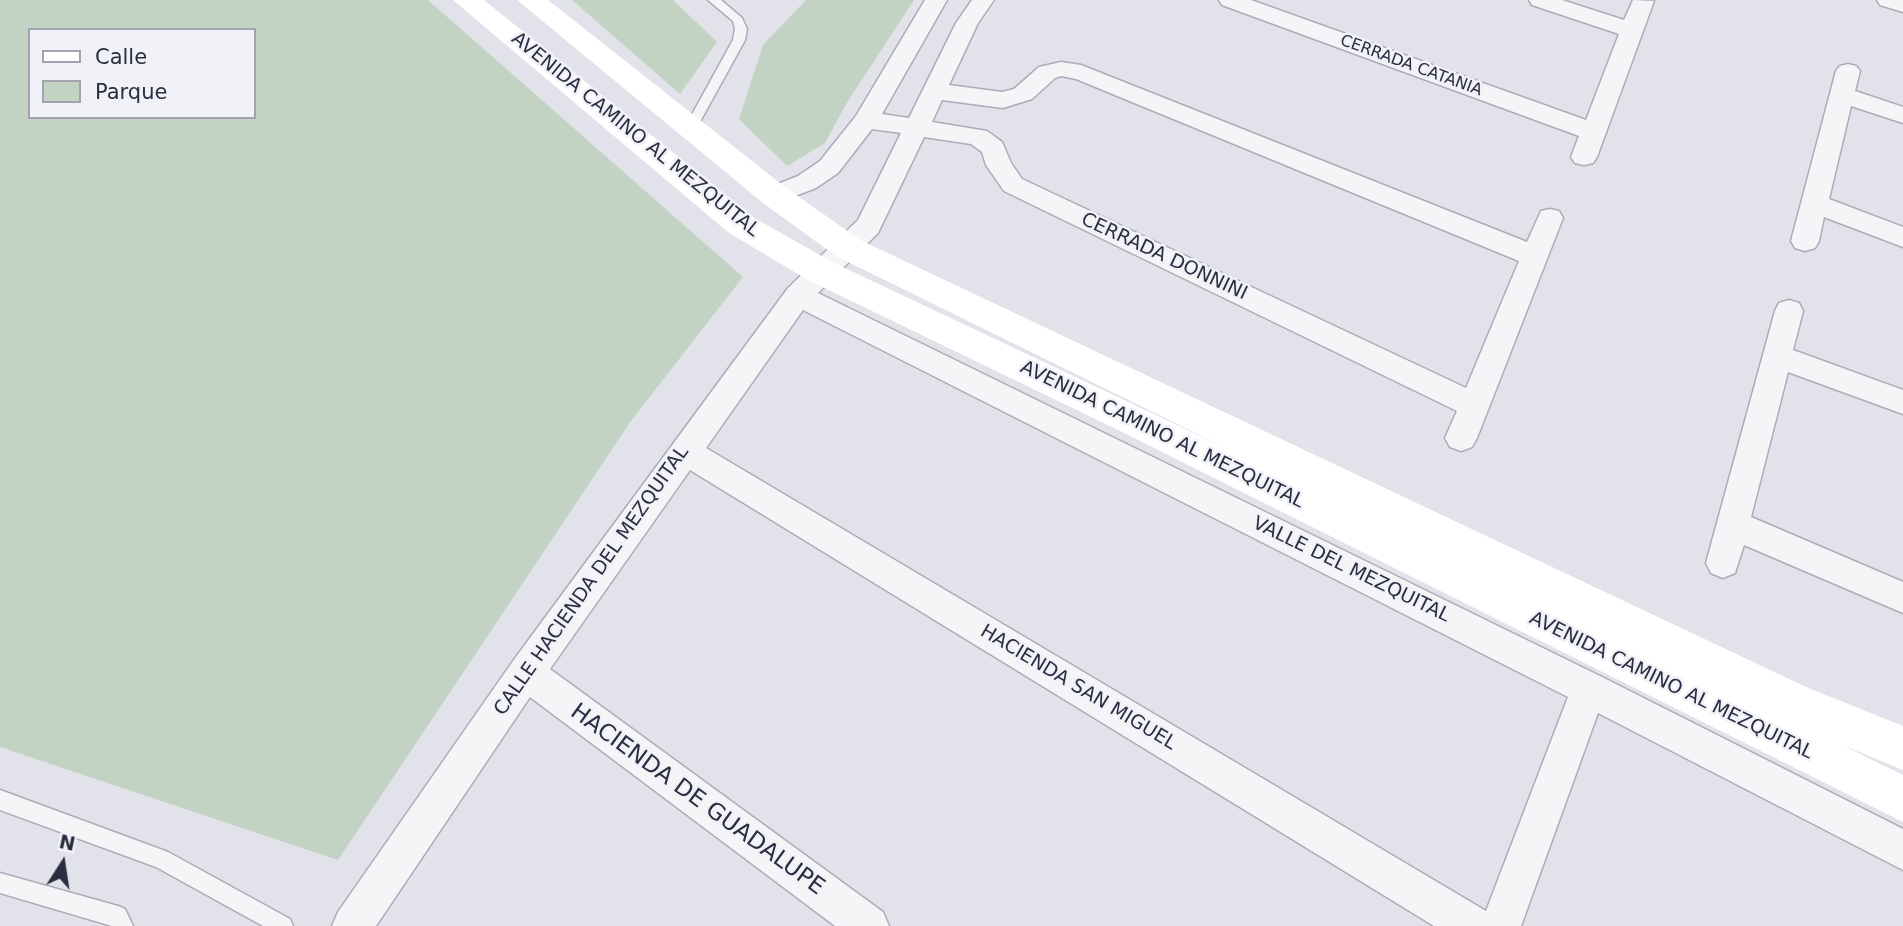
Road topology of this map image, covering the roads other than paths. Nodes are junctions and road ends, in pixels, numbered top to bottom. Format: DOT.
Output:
graph roads {
  1 [pos="467,0"];
  2 [pos="531,0"];
  3 [pos="714,0"];
  4 [pos="936,0"];
  5 [pos="983,0"];
  6 [pos="1230,0"];
  7 [pos="1541,0"];
  8 [pos="1888,0"];
  9 [pos="1643,1"];
  10 [pos="1903,5"];
  11 [pos="1631,30"];
  12 [pos="935,91"];
  13 [pos="1903,115"];
  14 [pos="866,120"];
  15 [pos="690,129"];
  16 [pos="916,129"];
  17 [pos="1593,132"];
  18 [pos="1584,157"];
  19 [pos="774,195"];
  20 [pos="1816,204"];
  21 [pos="1550,218"];
  22 [pos="1903,237"];
  23 [pos="1805,241"];
  24 [pos="1534,256"];
  25 [pos="822,272"];
  26 [pos="1789,311"];
  27 [pos="1779,357"];
  28 [pos="1903,402"];
  29 [pos="1474,405"];
  30 [pos="1461,438"];
  31 [pos="685,451"];
  32 [pos="1734,525"];
  33 [pos="1723,564"];
  34 [pos="1903,598"];
  35 [pos="526,673"];
  36 [pos="1589,689"];
  37 [pos="1903,748"];
  38 [pos="1903,799"];
  39 [pos="0,800"];
  40 [pos="1903,850"];
  41 [pos="0,883"];
  42 [pos="123,926"];
  43 [pos="283,926"];
  44 [pos="352,926"];
  45 [pos="869,926"];
  46 [pos="1472,926"];
  47 [pos="1501,926"];
  1 -- 25 [label="main road, AVENIDA CAMINO AL MEZQUITAL"];
  2 -- 15 [label="main road, AVENIDA CAMINO AL MEZQUITAL"];
  3 -- 15 [label="lane"];
  4 -- 14 [label="street"];
  5 -- 12 [label="street, CALLE HACIENDA DEL MEZQUITAL"];
  6 -- 17 [label="street, CERRADA CATANIA"];
  7 -- 11 [label="street"];
  8 -- 10 [label="street"];
  9 -- 11 [label="street"];
  11 -- 17 [label="street"];
  12 -- 16 [label="street, CALLE HACIENDA DEL MEZQUITAL"];
  12 -- 24 [label="street"];
  13 -- 20 [label="street"];
  14 -- 16 [label="street, CERRADA DONNINI"];
  14 -- 19 [label="street"];
  15 -- 19 [label="main road, AVENIDA CAMINO AL MEZQUITAL"];
  16 -- 25 [label="street, CALLE HACIENDA DEL MEZQUITAL"];
  16 -- 29 [label="street, CERRADA DONNINI"];
  17 -- 18 [label="street"];
  19 -- 25 [label="main road, AVENIDA CAMINO AL MEZQUITAL"];
  20 -- 22 [label="street"];
  20 -- 23 [label="street"];
  21 -- 24 [label="street"];
  24 -- 29 [label="street"];
  25 -- 31 [label="street, CALLE HACIENDA DEL MEZQUITAL"];
  25 -- 36 [label="street, VALLE DEL MEZQUITAL"];
  25 -- 37 [label="main road, AVENIDA CAMINO AL MEZQUITAL"];
  25 -- 38 [label="main road, AVENIDA CAMINO AL MEZQUITAL"];
  26 -- 27 [label="street"];
  27 -- 28 [label="street"];
  27 -- 32 [label="street"];
  29 -- 30 [label="street"];
  31 -- 35 [label="street, CALLE HACIENDA DEL MEZQUITAL"];
  31 -- 46 [label="street, HACIENDA SAN MIGUEL"];
  32 -- 33 [label="street"];
  32 -- 34 [label="street"];
  35 -- 44 [label="street, CALLE HACIENDA DEL MEZQUITAL"];
  35 -- 45 [label="street, HACIENDA DE GUADALUPE"];
  36 -- 40 [label="street, VALLE DEL MEZQUITAL"];
  36 -- 47 [label="street"];
  39 -- 43 [label="lane"];
  41 -- 42 [label="lane"];
}
